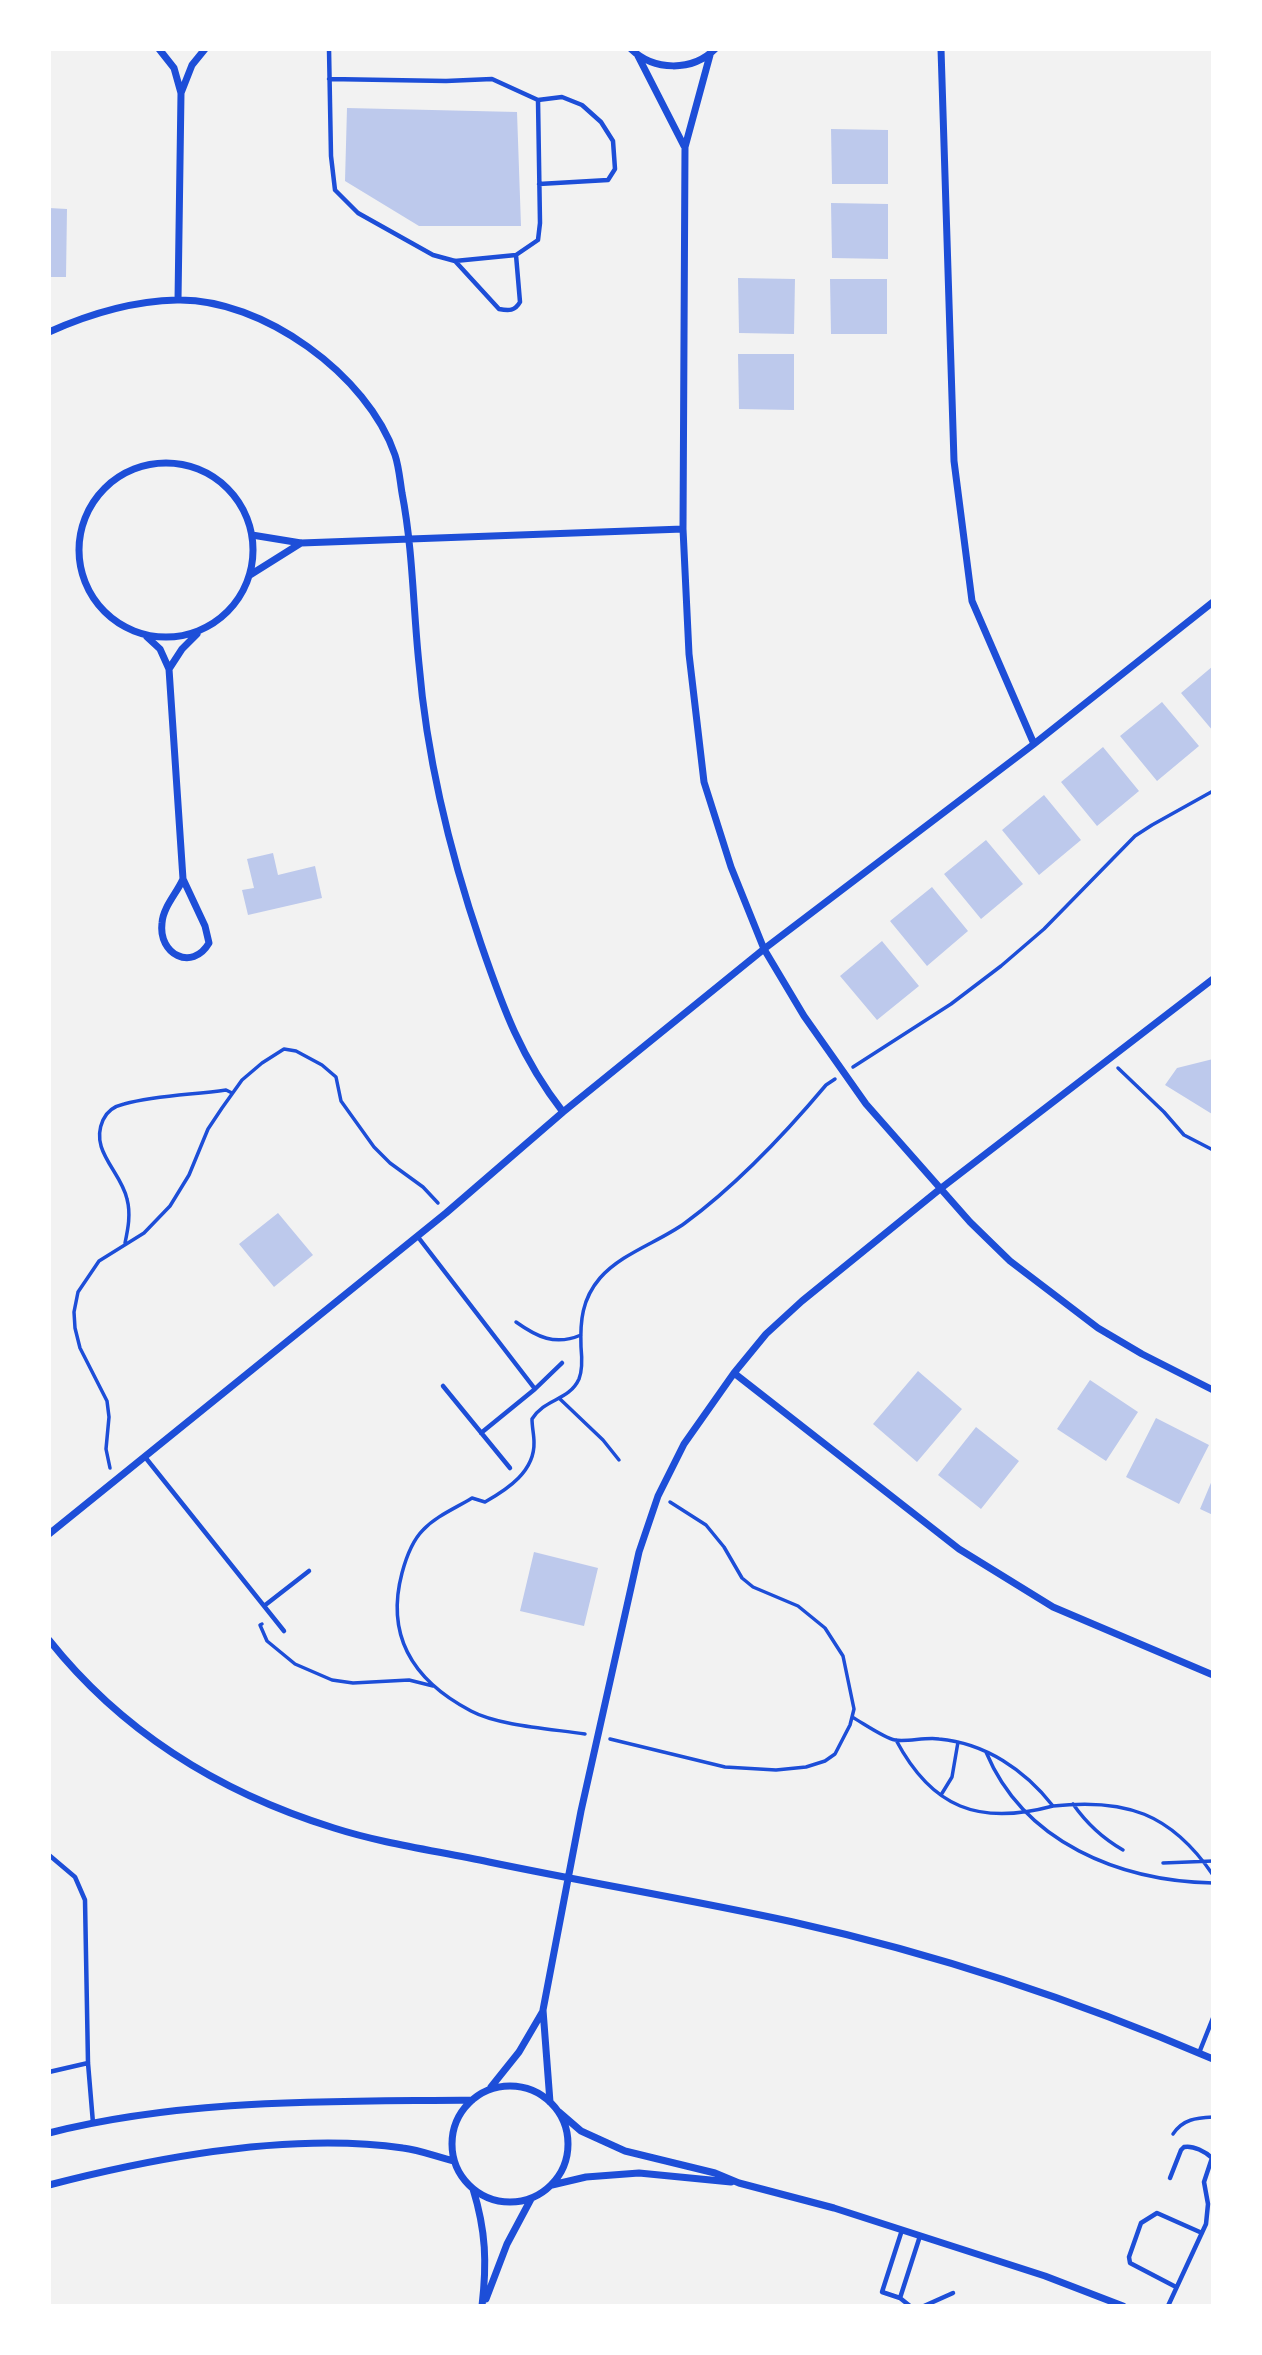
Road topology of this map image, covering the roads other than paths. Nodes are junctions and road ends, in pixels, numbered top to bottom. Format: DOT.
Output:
graph roads {
  1 [pos="159,49"];
  2 [pos="205,49"];
  3 [pos="328,49"];
  4 [pos="631,49"];
  5 [pos="942,49"];
  6 [pos="712,52"];
  7 [pos="638,56"];
  8 [pos="329,79"];
  9 [pos="181,93"];
  10 [pos="538,100"];
  11 [pos="685,146"];
  12 [pos="539,184"];
  13 [pos="516,255"];
  14 [pos="455,261"];
  15 [pos="178,300"];
  16 [pos="49,331"];
  17 [pos="683,529"];
  18 [pos="252,536"];
  19 [pos="411,539"];
  20 [pos="301,542"];
  21 [pos="250,575"];
  22 [pos="1213,602"];
  23 [pos="200,631"];
  24 [pos="144,635"];
  25 [pos="169,669"];
  26 [pos="1034,744"];
  27 [pos="183,879"];
  28 [pos="764,949"];
  29 [pos="1213,979"];
  30 [pos="563,1112"];
  31 [pos="940,1189"];
  32 [pos="417,1236"];
  33 [pos="562,1363"];
  34 [pos="734,1373"];
  35 [pos="443,1386"];
  36 [pos="535,1389"];
  37 [pos="1213,1390"];
  38 [pos="481,1433"];
  39 [pos="145,1457"];
  40 [pos="510,1468"];
  41 [pos="49,1535"];
  42 [pos="309,1571"];
  43 [pos="264,1606"];
  44 [pos="284,1631"];
  45 [pos="49,1640"];
  46 [pos="1213,1675"];
  47 [pos="49,1855"];
  48 [pos="569,1878"];
  49 [pos="543,2010"];
  50 [pos="1213,2018"];
  51 [pos="1199,2053"];
  52 [pos="1213,2059"];
  53 [pos="88,2063"];
  54 [pos="49,2072"];
  55 [pos="489,2089"];
  56 [pos="472,2100"];
  57 [pos="550,2102"];
  58 [pos="559,2112"];
  59 [pos="94,2124"];
  60 [pos="49,2133"];
  61 [pos="454,2161"];
  62 [pos="1170,2178"];
  63 [pos="738,2183"];
  64 [pos="49,2185"];
  65 [pos="551,2185"];
  66 [pos="473,2188"];
  67 [pos="531,2199"];
  68 [pos="902,2229"];
  69 [pos="1202,2233"];
  70 [pos="920,2235"];
  71 [pos="1176,2287"];
  72 [pos="953,2293"];
  73 [pos="900,2298"];
  74 [pos="1119,2305"];
  75 [pos="483,2306"];
  76 [pos="911,2306"];
  77 [pos="924,2306"];
  78 [pos="1168,2306"];
  1 -- 9 [label="street"];
  2 -- 9 [label="street"];
  3 -- 8 [label="lane"];
  4 -- 7 [label="street"];
  5 -- 26 [label="street"];
  6 -- 7 [label="street"];
  6 -- 11 [label="street"];
  7 -- 11 [label="street"];
  8 -- 10 [label="lane"];
  8 -- 14 [label="lane"];
  9 -- 15 [label="street"];
  10 -- 12 [label="lane"];
  10 -- 12 [label="lane"];
  11 -- 17 [label="street"];
  12 -- 13 [label="lane"];
  13 -- 14 [label="lane"];
  13 -- 14 [label="lane"];
  15 -- 16 [label="street"];
  15 -- 19 [label="street"];
  17 -- 19 [label="street"];
  17 -- 28 [label="street"];
  18 -- 20 [label="street"];
  18 -- 21 [label="street"];
  18 -- 24 [label="street"];
  19 -- 20 [label="street"];
  19 -- 30 [label="street"];
  20 -- 21 [label="street"];
  21 -- 23 [label="street"];
  22 -- 26 [label="street"];
  23 -- 24 [label="street"];
  23 -- 25 [label="street"];
  24 -- 25 [label="street"];
  25 -- 27 [label="street"];
  26 -- 28 [label="street"];
  27 -- 27 [label="street"];
  28 -- 30 [label="street"];
  28 -- 31 [label="street"];
  29 -- 31 [label="street"];
  30 -- 32 [label="street"];
  31 -- 34 [label="street"];
  31 -- 37 [label="street"];
  32 -- 36 [label="lane"];
  32 -- 39 [label="street"];
  33 -- 36 [label="lane"];
  34 -- 46 [label="street"];
  34 -- 48 [label="street"];
  35 -- 38 [label="lane"];
  36 -- 38 [label="lane"];
  38 -- 40 [label="lane"];
  39 -- 41 [label="street"];
  39 -- 43 [label="lane"];
  42 -- 43 [label="lane"];
  43 -- 44 [label="lane"];
  45 -- 48 [label="street"];
  47 -- 53 [label="lane"];
  48 -- 49 [label="street"];
  48 -- 51 [label="street"];
  49 -- 55 [label="street"];
  49 -- 57 [label="street"];
  50 -- 51 [label="lane"];
  51 -- 52 [label="street"];
  53 -- 54 [label="lane"];
  53 -- 59 [label="lane"];
  55 -- 56 [label="street"];
  55 -- 57 [label="street"];
  56 -- 59 [label="street"];
  56 -- 61 [label="street"];
  57 -- 58 [label="street"];
  58 -- 63 [label="street"];
  58 -- 65 [label="street"];
  59 -- 60 [label="street"];
  61 -- 64 [label="street"];
  61 -- 66 [label="street"];
  62 -- 69 [label="lane"];
  63 -- 65 [label="street"];
  63 -- 68 [label="street"];
  65 -- 67 [label="street"];
  66 -- 67 [label="street"];
  66 -- 75 [label="street"];
  67 -- 75 [label="street"];
  68 -- 70 [label="street"];
  68 -- 73 [label="lane"];
  69 -- 71 [label="lane"];
  69 -- 71 [label="lane"];
  70 -- 73 [label="lane"];
  70 -- 74 [label="street"];
  71 -- 78 [label="lane"];
  72 -- 77 [label="lane"];
  73 -- 76 [label="lane"];
}
